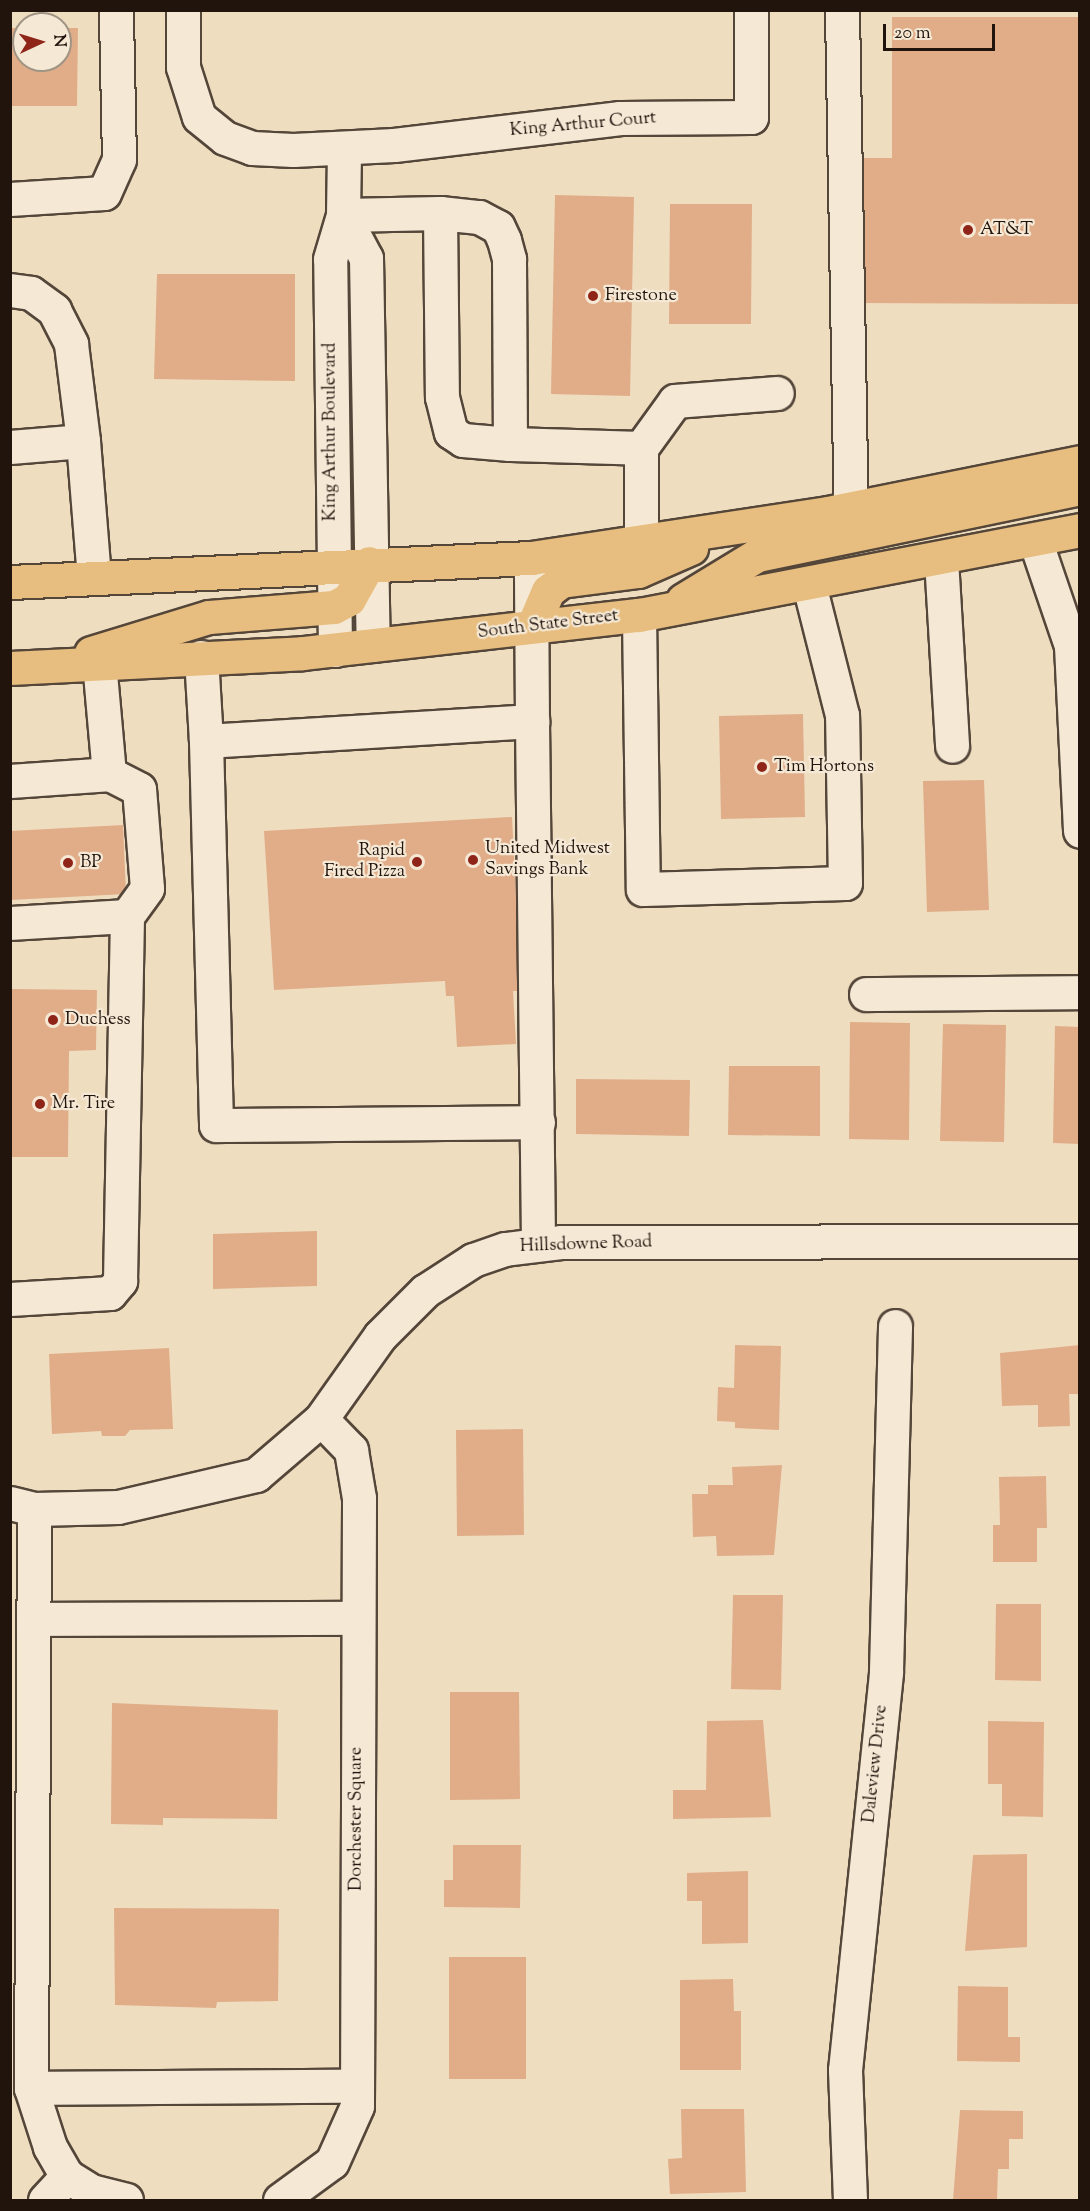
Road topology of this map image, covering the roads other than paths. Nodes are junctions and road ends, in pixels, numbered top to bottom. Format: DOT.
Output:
graph roads {
  1 [pos="116,10"];
  2 [pos="183,10"];
  3 [pos="750,10"];
  4 [pos="842,10"];
  5 [pos="344,150"];
  6 [pos="10,200"];
  7 [pos="440,213"];
  8 [pos="342,214"];
  9 [pos="10,290"];
  10 [pos="777,393"];
  11 [pos="83,441"];
  12 [pos="510,444"];
  13 [pos="10,447"];
  14 [pos="641,448"];
  15 [pos="1080,462"];
  16 [pos="1080,488"];
  17 [pos="851,508"];
  18 [pos="734,529"];
  19 [pos="1080,530"];
  20 [pos="1035,540"];
  21 [pos="641,543"];
  22 [pos="531,558"];
  23 [pos="942,559"];
  24 [pos="369,563"];
  25 [pos="332,567"];
  26 [pos="94,577"];
  27 [pos="10,582"];
  28 [pos="809,585"];
  29 [pos="334,607"];
  30 [pos="652,612"];
  31 [pos="533,626"];
  32 [pos="1075,644"];
  33 [pos="373,645"];
  34 [pos="335,650"];
  35 [pos="201,657"];
  36 [pos="99,662"];
  37 [pos="57,666"];
  38 [pos="10,668"];
  39 [pos="532,721"];
  40 [pos="206,741"];
  41 [pos="952,746"];
  42 [pos="109,774"];
  43 [pos="10,781"];
  44 [pos="1080,831"];
  45 [pos="127,916"];
  46 [pos="10,923"];
  47 [pos="1080,992"];
  48 [pos="866,994"];
  49 [pos="538,1122"];
  50 [pos="1080,1241"];
  51 [pos="538,1244"];
  52 [pos="10,1299"];
  53 [pos="894,1326"];
  54 [pos="321,1419"];
  55 [pos="22,1506"];
  56 [pos="358,1618"];
  57 [pos="33,1620"];
  58 [pos="357,2086"];
  59 [pos="31,2088"];
  60 [pos="67,2176"];
  61 [pos="45,2200"];
  62 [pos="126,2200"];
  63 [pos="280,2200"];
  64 [pos="850,2200"];
  1 -- 6 [label="street"];
  2 -- 5 [label="street"];
  3 -- 5 [label="street, King Arthur Court"];
  4 -- 17 [label="street"];
  5 -- 8 [label="street, King Arthur Boulevard"];
  7 -- 8 [label="street"];
  7 -- 12 [label="street"];
  7 -- 12 [label="street"];
  8 -- 24 [label="street, King Arthur Boulevard"];
  8 -- 25 [label="street, King Arthur Boulevard"];
  9 -- 11 [label="street"];
  10 -- 14 [label="street"];
  11 -- 13 [label="street"];
  11 -- 26 [label="street"];
  12 -- 14 [label="street"];
  14 -- 21 [label="street"];
  15 -- 17 [label="main road"];
  16 -- 30 [label="main road"];
  17 -- 18 [label="main road"];
  18 -- 21 [label="main road"];
  18 -- 31 [label="main road"];
  19 -- 20 [label="main road, South State Street"];
  20 -- 23 [label="main road, South State Street"];
  20 -- 32 [label="street"];
  21 -- 22 [label="main road"];
  22 -- 24 [label="main road"];
  22 -- 31 [label="street"];
  23 -- 28 [label="main road, South State Street"];
  23 -- 41 [label="street"];
  24 -- 25 [label="main road"];
  24 -- 29 [label="main road"];
  24 -- 33 [label="street, King Arthur Boulevard"];
  25 -- 26 [label="main road"];
  25 -- 29 [label="street, King Arthur Boulevard"];
  26 -- 27 [label="main road"];
  28 -- 30 [label="main road, South State Street"];
  28 -- 30 [label="street"];
  29 -- 34 [label="street, King Arthur Boulevard"];
  29 -- 37 [label="main road"];
  30 -- 31 [label="main road, South State Street"];
  31 -- 33 [label="main road, South State Street"];
  31 -- 39 [label="street"];
  32 -- 44 [label="street"];
  33 -- 34 [label="main road, South State Street"];
  34 -- 35 [label="main road, South State Street"];
  35 -- 36 [label="main road, South State Street"];
  35 -- 40 [label="street"];
  36 -- 37 [label="main road, South State Street"];
  36 -- 42 [label="street"];
  37 -- 38 [label="main road, South State Street"];
  39 -- 40 [label="street"];
  39 -- 49 [label="street"];
  40 -- 49 [label="street"];
  42 -- 43 [label="street"];
  42 -- 45 [label="street"];
  45 -- 46 [label="street"];
  45 -- 52 [label="street"];
  47 -- 48 [label="street"];
  49 -- 51 [label="street"];
  50 -- 51 [label="street, Hillsdowne Road"];
  51 -- 54 [label="street, Hillsdowne Road"];
  53 -- 64 [label="street, Daleview Drive"];
  54 -- 55 [label="street, Hillsdowne Road"];
  54 -- 56 [label="street, Dorchester Square"];
  55 -- 57 [label="street"];
  56 -- 57 [label="street"];
  56 -- 58 [label="street, Dorchester Square"];
  57 -- 59 [label="street"];
  58 -- 59 [label="street"];
  58 -- 63 [label="street, Dorchester Square"];
  59 -- 60 [label="street"];
  60 -- 61 [label="street"];
  60 -- 62 [label="street"];
}
